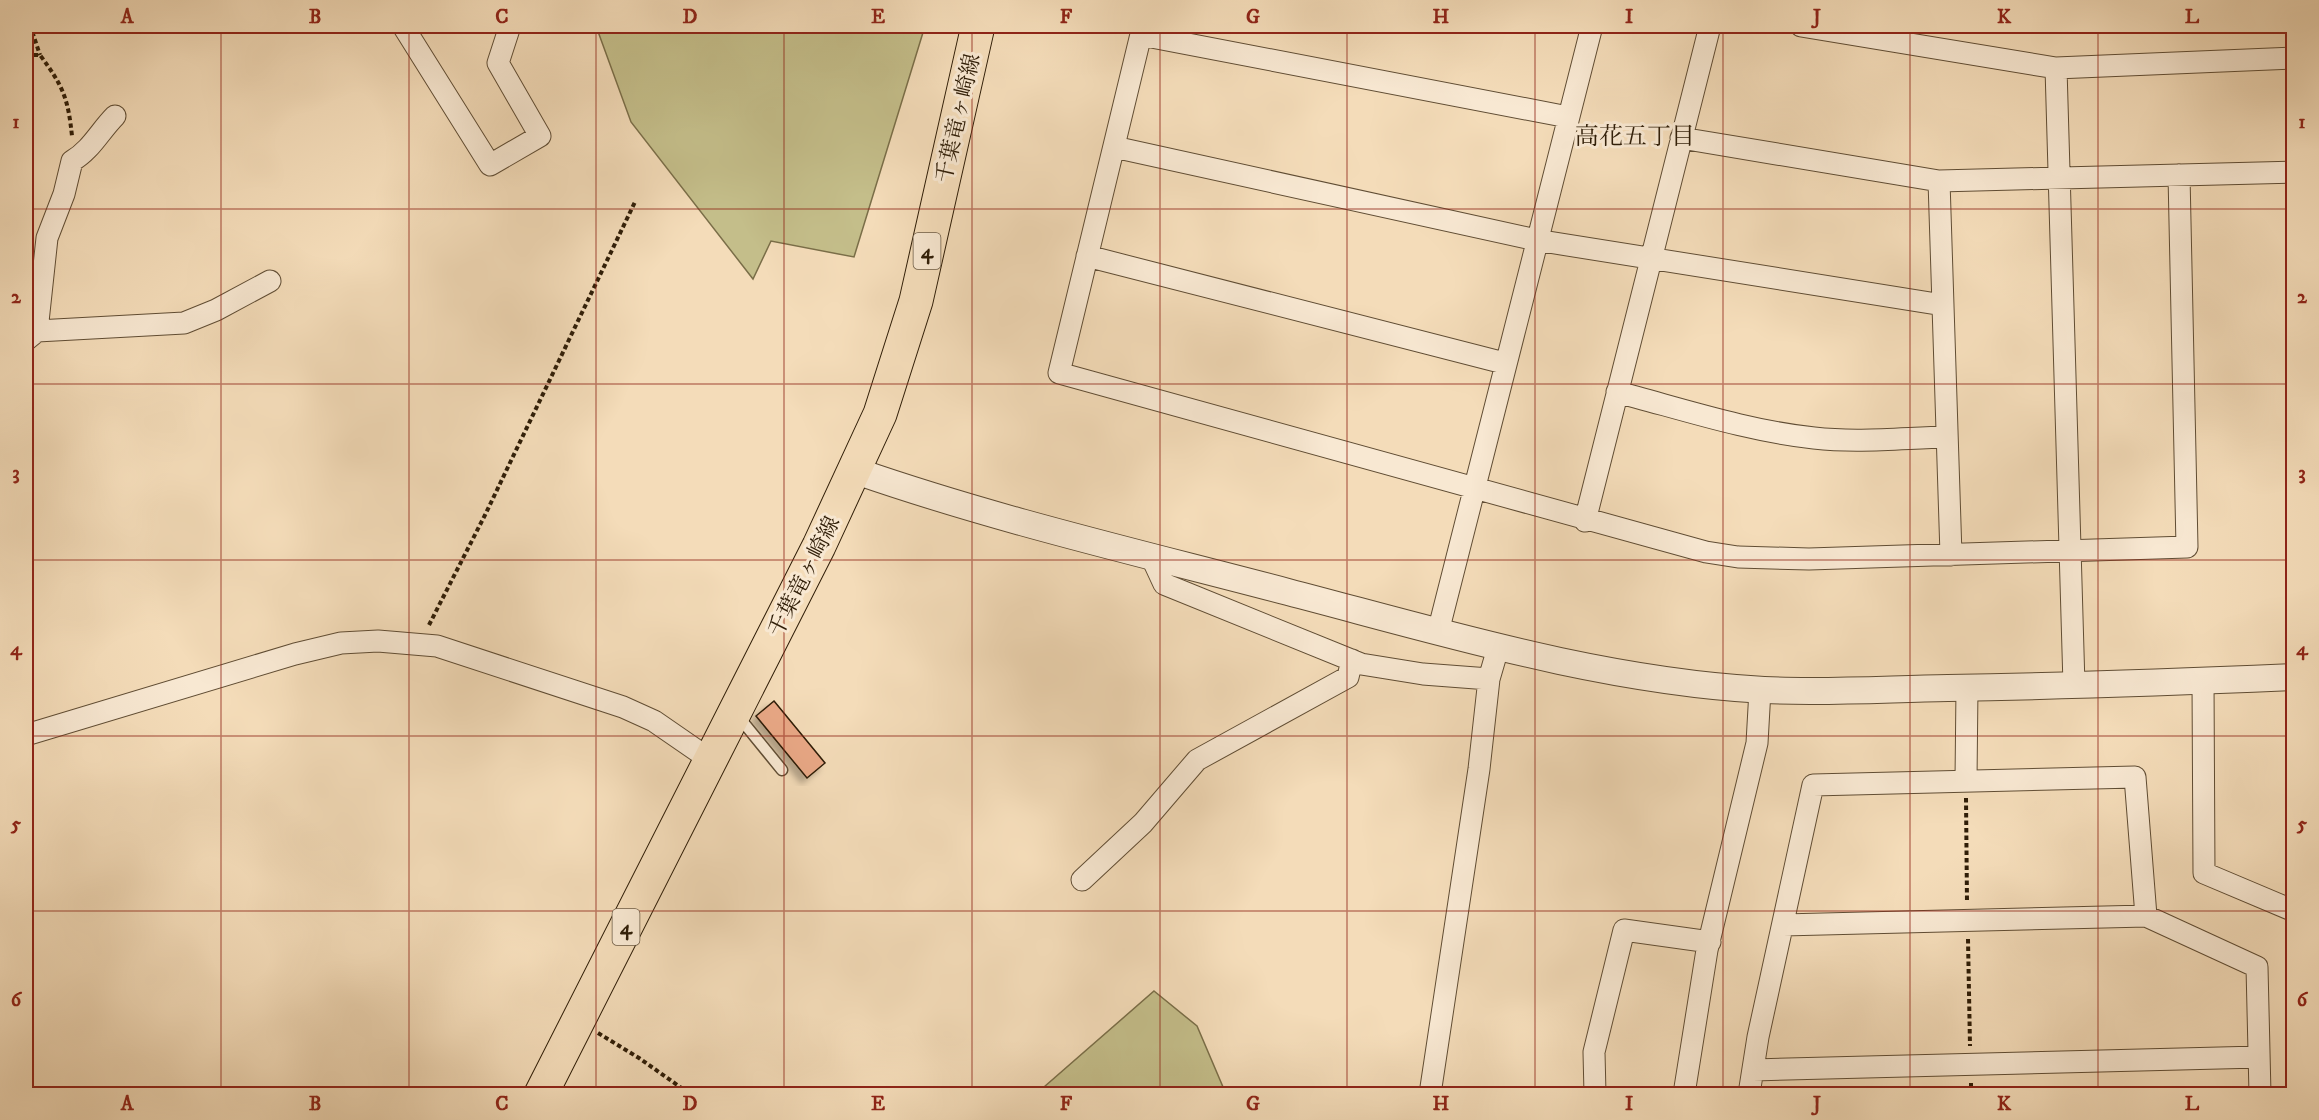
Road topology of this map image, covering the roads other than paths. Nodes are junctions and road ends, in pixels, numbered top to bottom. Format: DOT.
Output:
graph roads {
  1 [pos="403,26"];
  2 [pos="510,26"];
  3 [pos="978,26"];
  4 [pos="1592,26"];
  5 [pos="1710,26"];
  6 [pos="1801,26"];
  7 [pos="1142,30"];
  8 [pos="2294,58"];
  9 [pos="2056,68"];
  10 [pos="115,116"];
  11 [pos="1568,117"];
  12 [pos="1681,138"];
  13 [pos="1114,147"];
  14 [pos="2294,172"];
  15 [pos="2179,175"];
  16 [pos="2059,178"];
  17 [pos="1939,181"];
  18 [pos="1536,240"];
  19 [pos="1087,256"];
  20 [pos="1651,258"];
  21 [pos="270,281"];
  22 [pos="1943,305"];
  23 [pos="31,336"];
  24 [pos="1504,363"];
  25 [pos="1617,392"];
  26 [pos="1947,437"];
  27 [pos="856,471"];
  28 [pos="1472,489"];
  29 [pos="1585,521"];
  30 [pos="2070,551"];
  31 [pos="1951,555"];
  32 [pos="1151,556"];
  33 [pos="1438,632"];
  34 [pos="1498,648"];
  35 [pos="1352,660"];
  36 [pos="2294,677"];
  37 [pos="1489,679"];
  38 [pos="2203,681"];
  39 [pos="2074,686"];
  40 [pos="1968,688"];
  41 [pos="1760,690"];
  42 [pos="734,711"];
  43 [pos="26,735"];
  44 [pos="709,759"];
  45 [pos="782,770"];
  46 [pos="1966,780"];
  47 [pos="1082,880"];
  48 [pos="2294,911"];
  49 [pos="2146,916"];
  50 [pos="1783,925"];
  51 [pos="1710,942"];
  52 [pos="2259,1057"];
  53 [pos="1753,1070"];
  54 [pos="541,1095"];
  55 [pos="1430,1095"];
  56 [pos="1595,1095"];
  57 [pos="1684,1095"];
  58 [pos="1749,1095"];
  59 [pos="2260,1095"];
  1 -- 2 [label="street"];
  3 -- 27 [label="main road, 千葉竜ヶ崎線 / 4"];
  4 -- 11 [label="street"];
  5 -- 12 [label="street"];
  6 -- 9 [label="street"];
  7 -- 11 [label="street"];
  7 -- 13 [label="street"];
  8 -- 9 [label="street"];
  9 -- 16 [label="street"];
  10 -- 23 [label="street"];
  11 -- 18 [label="street"];
  12 -- 17 [label="street"];
  12 -- 20 [label="street"];
  13 -- 18 [label="street"];
  13 -- 19 [label="street"];
  14 -- 15 [label="street"];
  15 -- 16 [label="street"];
  15 -- 30 [label="street"];
  16 -- 17 [label="street"];
  16 -- 30 [label="street"];
  17 -- 22 [label="street"];
  18 -- 20 [label="street"];
  18 -- 24 [label="street"];
  19 -- 24 [label="street"];
  19 -- 28 [label="street"];
  20 -- 22 [label="street"];
  20 -- 25 [label="street"];
  21 -- 23 [label="street"];
  22 -- 26 [label="street"];
  24 -- 28 [label="street"];
  25 -- 26 [label="street"];
  25 -- 29 [label="street"];
  26 -- 31 [label="street"];
  27 -- 32 [label="street"];
  27 -- 42 [label="main road, 千葉竜ヶ崎線 / 4"];
  28 -- 29 [label="street"];
  28 -- 33 [label="street"];
  29 -- 31 [label="street"];
  30 -- 31 [label="street"];
  30 -- 39 [label="street"];
  32 -- 33 [label="street"];
  32 -- 35 [label="street"];
  33 -- 34 [label="street"];
  34 -- 37 [label="street"];
  34 -- 41 [label="street"];
  35 -- 37 [label="street"];
  35 -- 47 [label="street"];
  36 -- 38 [label="street"];
  37 -- 55 [label="street"];
  38 -- 39 [label="street"];
  38 -- 48 [label="street"];
  39 -- 40 [label="street"];
  40 -- 41 [label="street"];
  40 -- 46 [label="street"];
  41 -- 51 [label="street"];
  42 -- 44 [label="main road, 千葉竜ヶ崎線 / 4"];
  42 -- 45 [label="lane"];
  43 -- 44 [label="street"];
  44 -- 54 [label="main road, 千葉竜ヶ崎線 / 4"];
  46 -- 49 [label="street"];
  46 -- 50 [label="street"];
  49 -- 50 [label="street"];
  49 -- 52 [label="street"];
  50 -- 53 [label="street"];
  51 -- 56 [label="street"];
  51 -- 57 [label="street"];
  52 -- 53 [label="street"];
  52 -- 59 [label="street"];
  53 -- 58 [label="street"];
}
